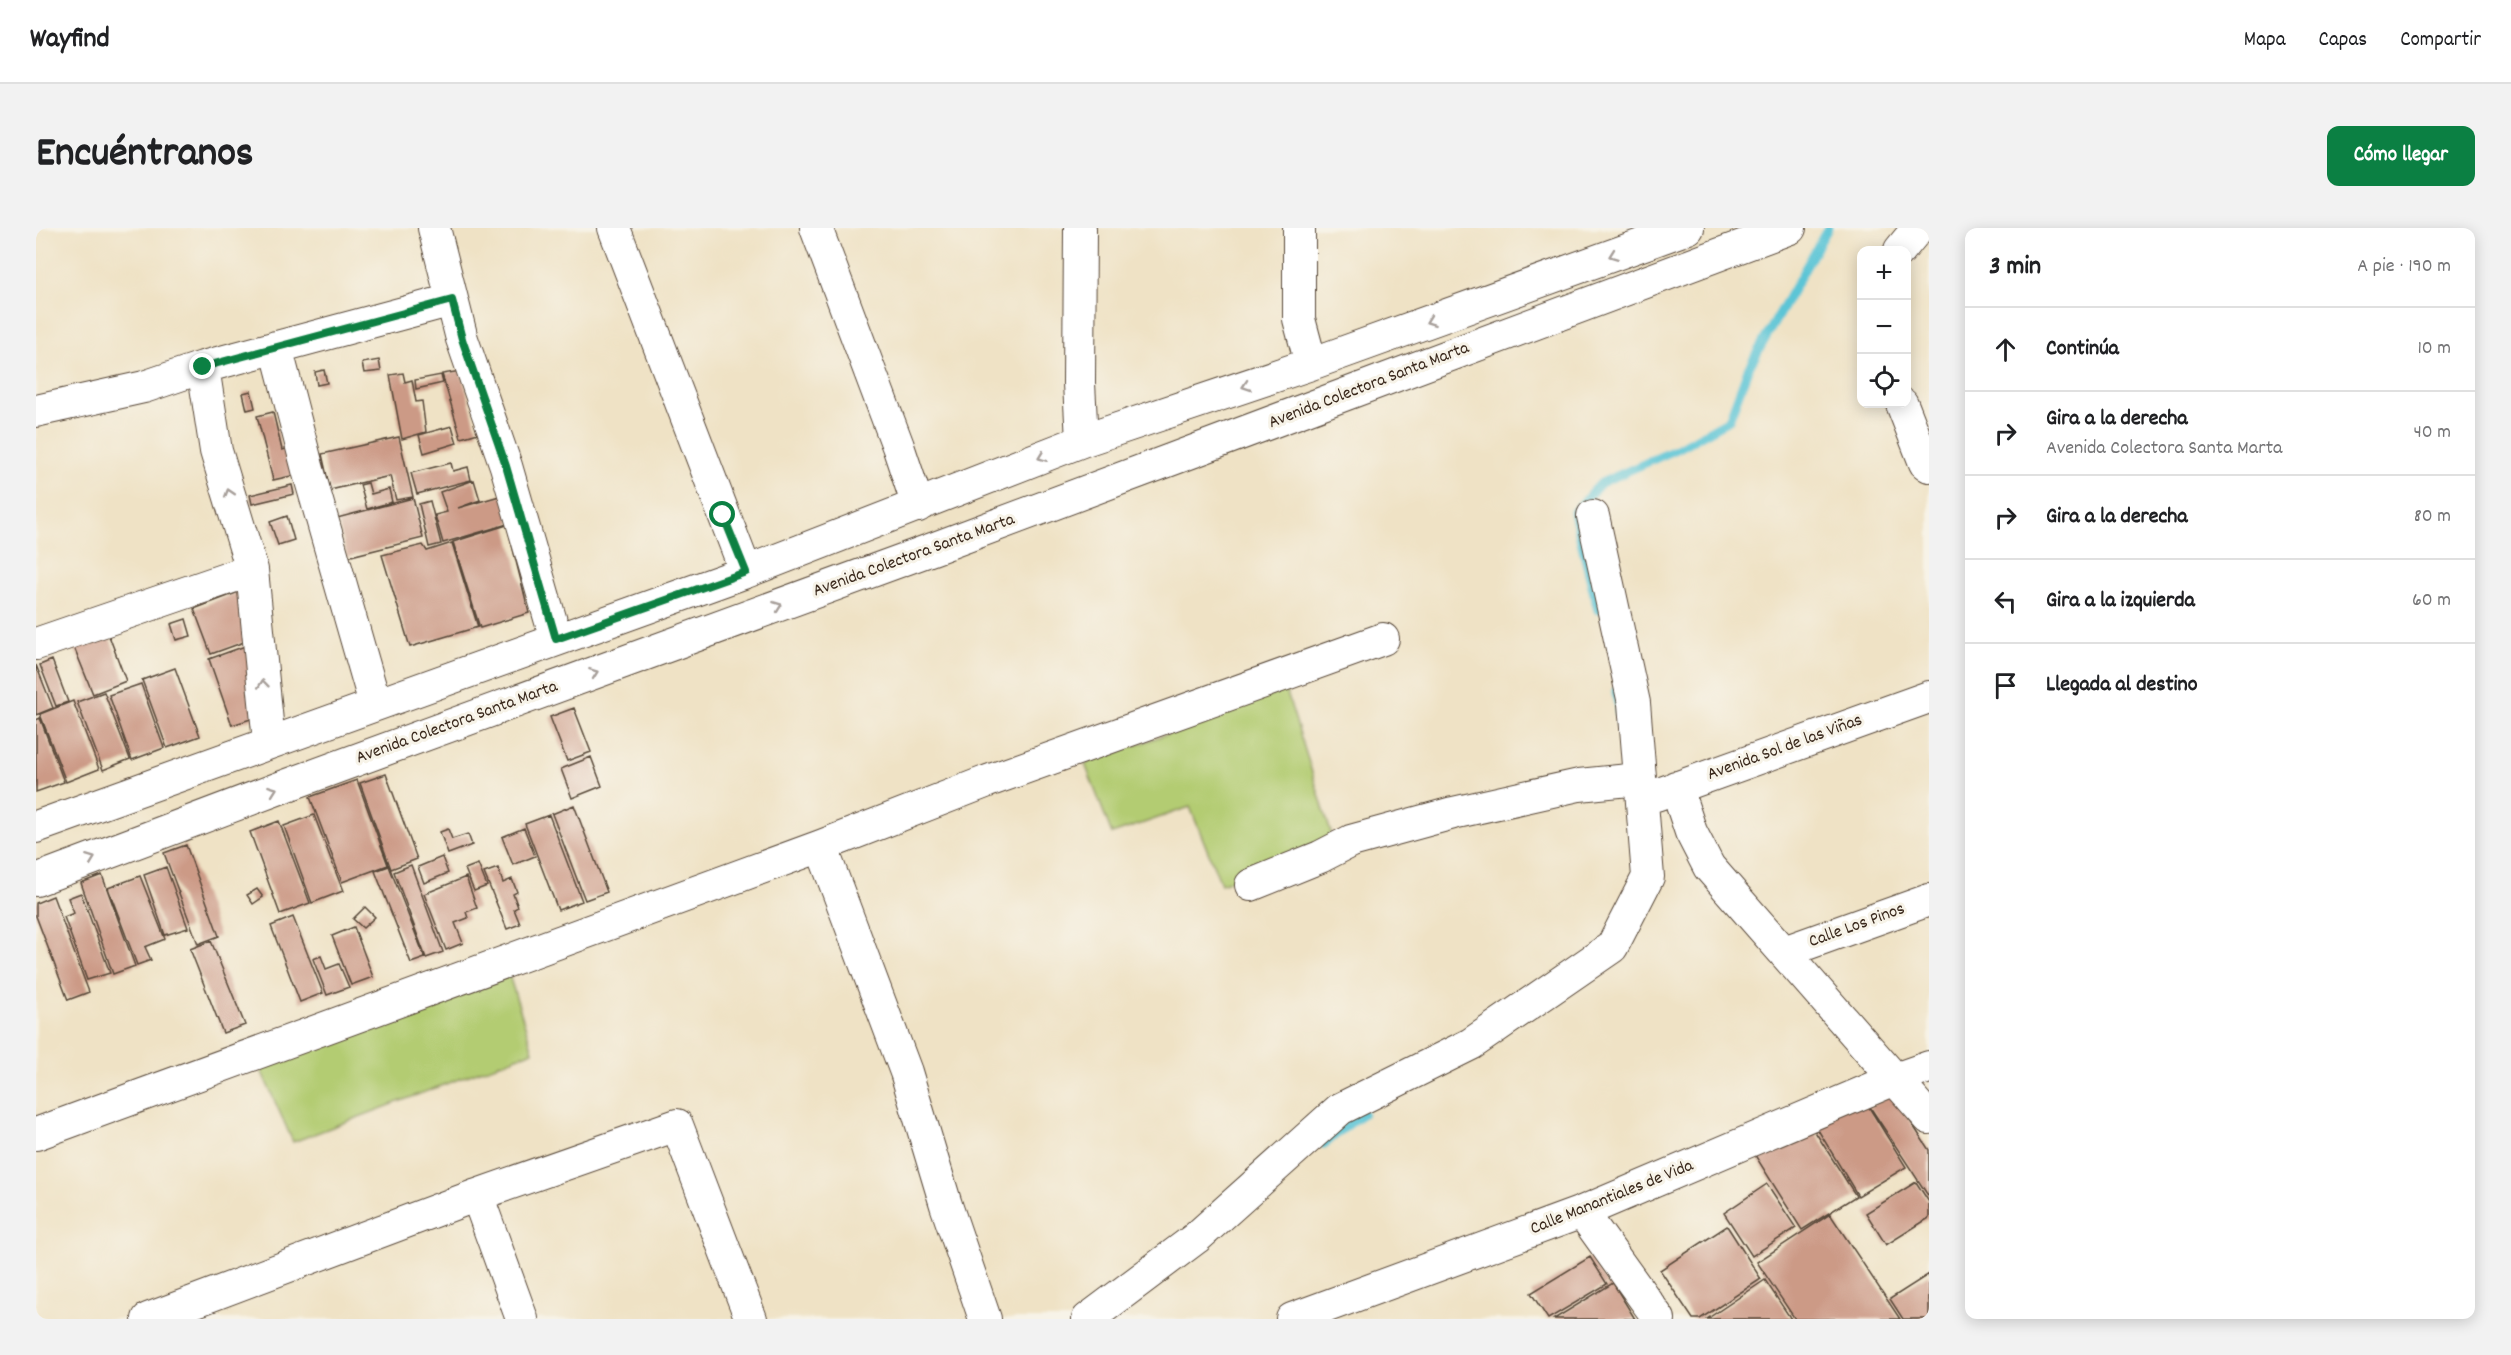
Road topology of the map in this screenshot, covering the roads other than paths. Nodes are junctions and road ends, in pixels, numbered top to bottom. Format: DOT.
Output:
graph roads {
  1 [pos="434,228"];
  2 [pos="614,228"];
  3 [pos="816,228"];
  4 [pos="1080,228"];
  5 [pos="1299,228"];
  6 [pos="1688,228"];
  7 [pos="1790,228"];
  8 [pos="1918,228"];
  9 [pos="1903,246"];
  10 [pos="452,300"];
  11 [pos="276,347"];
  12 [pos="1311,364"];
  13 [pos="203,367"];
  14 [pos="1904,408"];
  15 [pos="36,411"];
  16 [pos="1082,441"];
  17 [pos="1929,466"];
  18 [pos="918,506"];
  19 [pos="1593,516"];
  20 [pos="252,570"];
  21 [pos="746,572"];
  22 [pos="556,639"];
  23 [pos="1383,639"];
  24 [pos="36,644"];
  25 [pos="1929,697"];
  26 [pos="375,704"];
  27 [pos="269,742"];
  28 [pos="1676,788"];
  29 [pos="1641,790"];
  30 [pos="36,827"];
  31 [pos="821,846"];
  32 [pos="36,880"];
  33 [pos="1251,885"];
  34 [pos="1929,900"];
  35 [pos="1784,952"];
  36 [pos="1929,1067"];
  37 [pos="1895,1078"];
  38 [pos="1929,1119"];
  39 [pos="36,1134"];
  40 [pos="477,1195"];
  41 [pos="1582,1212"];
  42 [pos="147,1319"];
  43 [pos="522,1319"];
  44 [pos="751,1319"];
  45 [pos="985,1319"];
  46 [pos="1088,1319"];
  47 [pos="1292,1319"];
  48 [pos="1659,1319"];
  1 -- 10 [label="street"];
  2 -- 21 [label="street"];
  3 -- 18 [label="street"];
  4 -- 16 [label="street"];
  5 -- 12 [label="street"];
  6 -- 12 [label="street, one-way"];
  32 -- 7 [label="street, Avenida Colectora Santa Marta, one-way"];
  8 -- 9 [label="street"];
  10 -- 11 [label="street"];
  10 -- 22 [label="street"];
  11 -- 13 [label="street"];
  11 -- 26 [label="street"];
  12 -- 16 [label="street, one-way"];
  13 -- 15 [label="street"];
  20 -- 13 [label="street, one-way"];
  14 -- 17 [label="street"];
  16 -- 18 [label="street, one-way"];
  18 -- 21 [label="street"];
  19 -- 29 [label="street"];
  20 -- 24 [label="street"];
  27 -- 20 [label="street, one-way"];
  21 -- 22 [label="street"];
  22 -- 26 [label="street"];
  23 -- 31 [label="street"];
  25 -- 28 [label="street, Avenida Sol de las Viñas"];
  26 -- 27 [label="street"];
  27 -- 30 [label="street"];
  28 -- 29 [label="street, Avenida Sol de las Viñas"];
  28 -- 35 [label="street"];
  29 -- 33 [label="street, Avenida Sol de las Viñas"];
  29 -- 46 [label="street"];
  31 -- 39 [label="street"];
  31 -- 45 [label="street"];
  34 -- 35 [label="street, Calle Los Pinos"];
  35 -- 37 [label="street"];
  36 -- 37 [label="street, Calle Manantiales de Vida"];
  37 -- 38 [label="street"];
  37 -- 41 [label="street, Calle Manantiales de Vida"];
  40 -- 42 [label="street"];
  40 -- 43 [label="street"];
  40 -- 44 [label="street"];
  41 -- 47 [label="street, Calle Manantiales de Vida"];
  41 -- 48 [label="street"];
}
